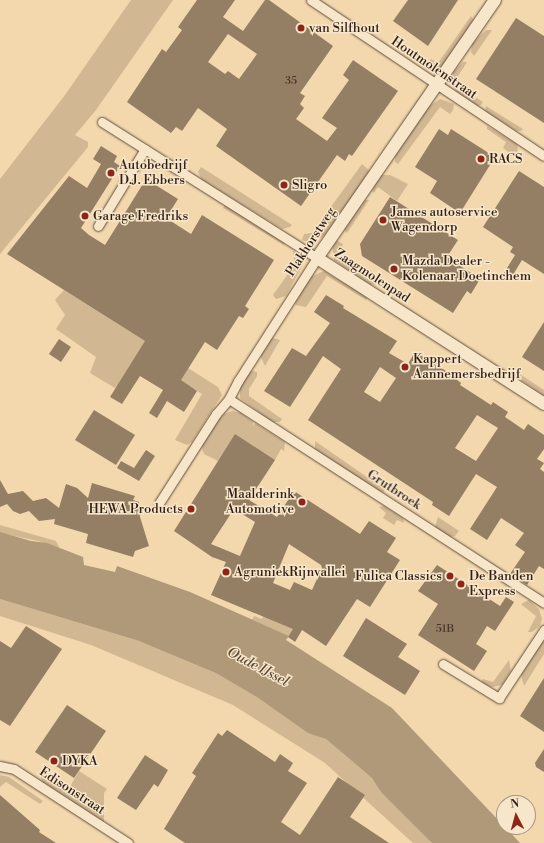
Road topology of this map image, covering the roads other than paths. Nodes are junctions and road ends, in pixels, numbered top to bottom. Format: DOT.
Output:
graph roads {
  1 [pos="311,0"];
  2 [pos="495,0"];
  3 [pos="436,85"];
  4 [pos="102,122"];
  5 [pos="145,149"];
  6 [pos="544,156"];
  7 [pos="98,226"];
  8 [pos="317,258"];
  9 [pos="229,399"];
  10 [pos="544,404"];
  11 [pos="158,503"];
  12 [pos="544,603"];
  13 [pos="544,630"];
  14 [pos="443,664"];
  15 [pos="0,766"];
  16 [pos="128,843"];
  1 -- 3 [label="street, Houtmolenstraat"];
  2 -- 3 [label="street, Plakhorstweg"];
  3 -- 6 [label="street, Houtmolenstraat"];
  3 -- 8 [label="street, Plakhorstweg"];
  4 -- 5 [label="street, Zaagmolenpad"];
  5 -- 7 [label="street"];
  5 -- 8 [label="street, Zaagmolenpad"];
  8 -- 9 [label="street, Plakhorstweg"];
  8 -- 10 [label="street, Zaagmolenpad"];
  9 -- 11 [label="street, Plakhorstweg"];
  9 -- 12 [label="street, Grutbroek"];
  13 -- 14 [label="street"];
  15 -- 16 [label="street, Edisonstraat"];
}
